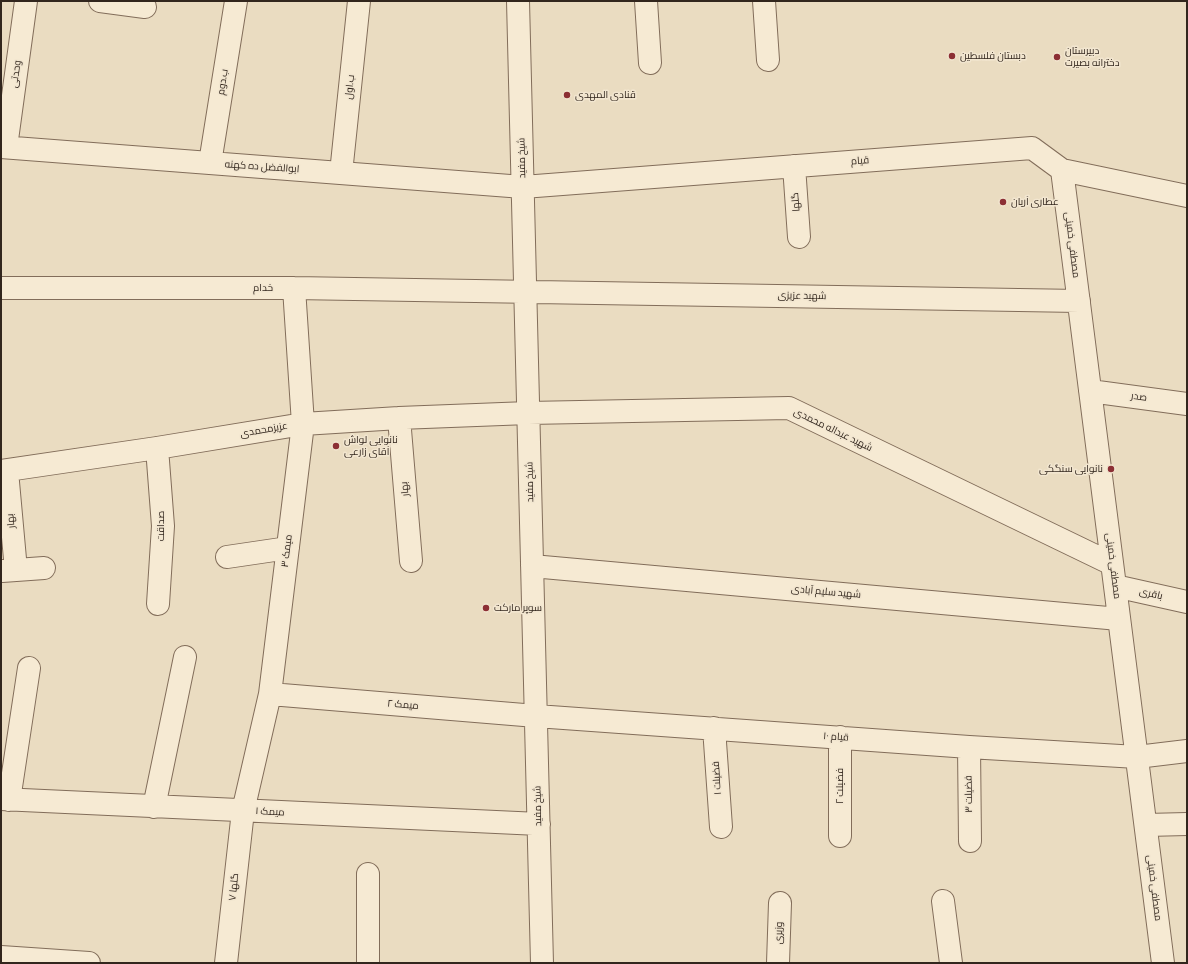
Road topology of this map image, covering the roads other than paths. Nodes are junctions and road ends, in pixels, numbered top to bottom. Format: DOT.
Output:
graph roads {
  1 [pos="26,1"];
  2 [pos="100,1"];
  3 [pos="236,1"];
  4 [pos="359,1"];
  5 [pos="518,1"];
  6 [pos="646,1"];
  7 [pos="764,1"];
  8 [pos="145,7"];
  9 [pos="10,57"];
  10 [pos="768,60"];
  11 [pos="650,62"];
  12 [pos="4,147"];
  13 [pos="210,163"];
  14 [pos="794,166"];
  15 [pos="1062,170"];
  16 [pos="341,173"];
  17 [pos="523,187"];
  18 [pos="1187,196"];
  19 [pos="799,237"];
  20 [pos="1,288"];
  21 [pos="294,288"];
  22 [pos="525,292"];
  23 [pos="1079,301"];
  24 [pos="1090,391"];
  25 [pos="1187,404"];
  26 [pos="528,413"];
  27 [pos="399,418"];
  28 [pos="303,424"];
  29 [pos="157,448"];
  30 [pos="4,471"];
  31 [pos="288,548"];
  32 [pos="227,557"];
  33 [pos="411,561"];
  34 [pos="1112,564"];
  35 [pos="532,566"];
  36 [pos="44,568"];
  37 [pos="8,570"];
  38 [pos="1115,586"];
  39 [pos="1187,602"];
  40 [pos="158,604"];
  41 [pos="1119,619"];
  42 [pos="185,657"];
  43 [pos="28,668"];
  44 [pos="270,694"];
  45 [pos="536,716"];
  46 [pos="714,728"];
  47 [pos="840,737"];
  48 [pos="969,747"];
  49 [pos="1187,751"];
  50 [pos="1137,757"];
  51 [pos="5,800"];
  52 [pos="154,807"];
  53 [pos="243,811"];
  54 [pos="538,824"];
  55 [pos="1187,824"];
  56 [pos="1146,825"];
  57 [pos="721,827"];
  58 [pos="840,836"];
  59 [pos="970,840"];
  60 [pos="368,874"];
  61 [pos="943,901"];
  62 [pos="780,903"];
  63 [pos="1,956"];
  64 [pos="89,963"];
  65 [pos="226,963"];
  66 [pos="368,963"];
  67 [pos="542,963"];
  68 [pos="778,963"];
  69 [pos="951,963"];
  70 [pos="1163,963"];
  1 -- 9 [label="street, وحدتی"];
  2 -- 8 [label="street"];
  3 -- 13 [label="street, ب.دوم"];
  4 -- 16 [label="street, ب.اول"];
  5 -- 17 [label="street, شیخ مفید"];
  6 -- 11 [label="street"];
  7 -- 10 [label="street"];
  9 -- 12 [label="street, وحدتی"];
  12 -- 13 [label="street, ابوالفضل ده کهنه"];
  13 -- 16 [label="street, ابوالفضل ده کهنه"];
  14 -- 15 [label="street, قیام"];
  14 -- 17 [label="street, قیام"];
  14 -- 19 [label="street, گلها"];
  15 -- 18 [label="street, قیام"];
  15 -- 23 [label="street, مصطفی خمینی"];
  16 -- 17 [label="street, ابوالفضل ده کهنه"];
  17 -- 22 [label="street, شیخ مفید"];
  20 -- 21 [label="street, خدام"];
  21 -- 22 [label="street, خدام"];
  21 -- 28 [label="street, میمک ۳"];
  22 -- 23 [label="street, شهید عزیزی"];
  22 -- 26 [label="street, شیخ مفید"];
  23 -- 24 [label="street, مصطفی خمینی"];
  24 -- 25 [label="street, صدر"];
  24 -- 34 [label="street, مصطفی خمینی"];
  26 -- 27 [label="street, عزیزمحمدی"];
  26 -- 34 [label="street, شهید عبداله محمدی"];
  26 -- 35 [label="street, شیخ مفید"];
  27 -- 28 [label="street, عزیزمحمدی"];
  27 -- 33 [label="street, بهار"];
  28 -- 29 [label="street, عزیزمحمدی"];
  28 -- 31 [label="street, میمک ۳"];
  29 -- 30 [label="street, عزیزمحمدی"];
  29 -- 40 [label="street, صداقت"];
  30 -- 37 [label="street, بهار"];
  31 -- 32 [label="street"];
  31 -- 44 [label="street, میمک ۳"];
  34 -- 38 [label="street, مصطفی خمینی"];
  35 -- 41 [label="street, شهید سلیم آبادی"];
  35 -- 45 [label="street, شیخ مفید"];
  36 -- 37 [label="street, بهار"];
  38 -- 39 [label="street, باقری"];
  38 -- 41 [label="street, مصطفی خمینی"];
  41 -- 50 [label="street, مصطفی خمینی"];
  42 -- 52 [label="street"];
  43 -- 51 [label="street"];
  44 -- 45 [label="street, میمک ۲"];
  44 -- 53 [label="street, میمک ۳"];
  45 -- 46 [label="street, قیام ۱۰"];
  45 -- 54 [label="street, شیخ مفید"];
  46 -- 47 [label="street, قیام ۱۰"];
  46 -- 57 [label="street, فضیلت ۱"];
  47 -- 48 [label="street, قیام ۱۰"];
  47 -- 58 [label="street, فضیلت ۲"];
  48 -- 50 [label="street, قیام ۱۰"];
  48 -- 59 [label="street, فضیلت ۳"];
  49 -- 50 [label="street, قیام ۱۰"];
  50 -- 56 [label="street, مصطفی خمینی"];
  51 -- 52 [label="street, میمک ۱"];
  52 -- 53 [label="street, میمک ۱"];
  53 -- 54 [label="street, میمک ۱"];
  53 -- 65 [label="street, گلها ۷"];
  54 -- 67 [label="street, شیخ مفید"];
  55 -- 56 [label="street"];
  56 -- 70 [label="street, مصطفی خمینی"];
  60 -- 66 [label="street"];
  61 -- 69 [label="street"];
  62 -- 68 [label="street, وزیری"];
  63 -- 64 [label="street"];
}
